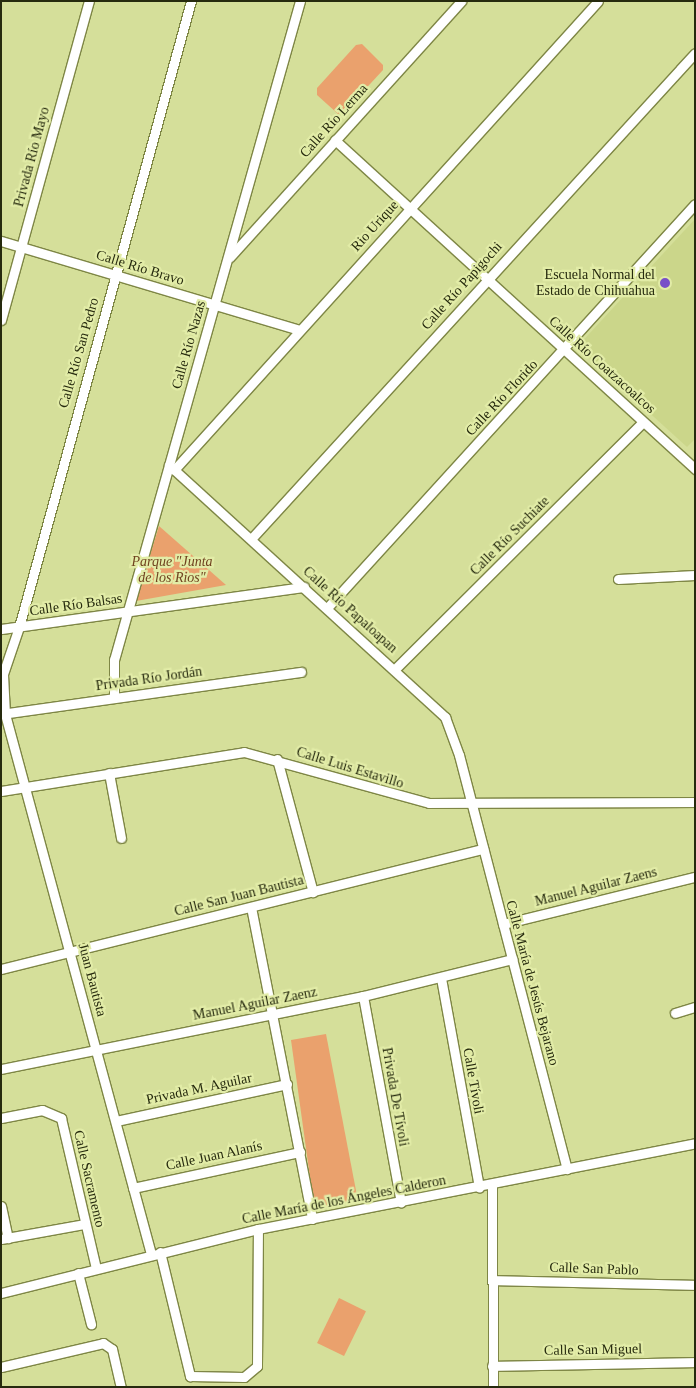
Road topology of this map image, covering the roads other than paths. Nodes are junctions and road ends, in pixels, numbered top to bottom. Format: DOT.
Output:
graph roads {
  1 [pos="89,1"];
  2 [pos="191,1"];
  3 [pos="300,1"];
  4 [pos="461,1"];
  5 [pos="598,1"];
  6 [pos="695,53"];
  7 [pos="335,140"];
  8 [pos="695,204"];
  9 [pos="410,208"];
  10 [pos="1,241"];
  11 [pos="22,247"];
  12 [pos="227,260"];
  13 [pos="116,275"];
  14 [pos="487,279"];
  15 [pos="214,304"];
  16 [pos="1,320"];
  17 [pos="299,330"];
  18 [pos="565,350"];
  19 [pos="643,422"];
  20 [pos="171,468"];
  21 [pos="695,468"];
  22 [pos="251,539"];
  23 [pos="695,575"];
  24 [pos="618,579"];
  25 [pos="304,587"];
  26 [pos="327,608"];
  27 [pos="127,612"];
  28 [pos="19,626"];
  29 [pos="1,629"];
  30 [pos="395,669"];
  31 [pos="300,672"];
  32 [pos="114,698"];
  33 [pos="3,714"];
  34 [pos="278,760"];
  35 [pos="108,773"];
  36 [pos="26,787"];
  37 [pos="1,791"];
  38 [pos="695,802"];
  39 [pos="471,803"];
  40 [pos="121,838"];
  41 [pos="483,849"];
  42 [pos="695,877"];
  43 [pos="313,892"];
  44 [pos="251,907"];
  45 [pos="503,924"];
  46 [pos="70,951"];
  47 [pos="512,959"];
  48 [pos="1,969"];
  49 [pos="441,978"];
  50 [pos="362,996"];
  51 [pos="695,1007"];
  52 [pos="675,1013"];
  53 [pos="273,1014"];
  54 [pos="96,1049"];
  55 [pos="1,1069"];
  56 [pos="288,1084"];
  57 [pos="1,1118"];
  58 [pos="116,1121"];
  59 [pos="695,1142"];
  60 [pos="300,1152"];
  61 [pos="567,1169"];
  62 [pos="492,1186"];
  63 [pos="134,1188"];
  64 [pos="479,1188"];
  65 [pos="401,1203"];
  66 [pos="1,1206"];
  67 [pos="312,1219"];
  68 [pos="84,1224"];
  69 [pos="258,1229"];
  70 [pos="5,1239"];
  71 [pos="155,1253"];
  72 [pos="96,1268"];
  73 [pos="78,1273"];
  74 [pos="493,1280"];
  75 [pos="695,1285"];
  76 [pos="1,1293"];
  77 [pos="91,1324"];
  78 [pos="695,1362"];
  79 [pos="492,1366"];
  80 [pos="1,1367"];
  81 [pos="121,1387"];
  82 [pos="493,1387"];
  1 -- 11 [label="street, Privada Río Mayo"];
  2 -- 13 [label="street, Calle Río San Pedro"];
  3 -- 12 [label="street, Calle Río Nazas"];
  4 -- 7 [label="street, Calle Río Lerma"];
  5 -- 9 [label="street, Rio Urique"];
  6 -- 14 [label="street, Calle Río Papigochi"];
  7 -- 9 [label="street, Calle Río Coatzacoalcos"];
  7 -- 12 [label="street, Calle Río Lerma"];
  8 -- 18 [label="street, Calle Río Florido"];
  9 -- 14 [label="street, Calle Río Coatzacoalcos"];
  9 -- 17 [label="street, Rio Urique"];
  10 -- 11 [label="street, Calle Río Bravo"];
  11 -- 13 [label="street, Calle Río Bravo"];
  11 -- 16 [label="street, Privada Río Mayo"];
  12 -- 15 [label="street, Calle Río Nazas"];
  13 -- 15 [label="street, Calle Río Bravo"];
  13 -- 28 [label="street, Calle Río San Pedro"];
  14 -- 18 [label="street, Calle Río Coatzacoalcos"];
  14 -- 22 [label="street, Calle Río Papigochi"];
  15 -- 17 [label="street, Calle Río Bravo"];
  15 -- 20 [label="street, Calle Río Nazas"];
  17 -- 20 [label="street, Rio Urique"];
  18 -- 19 [label="street, Calle Río Coatzacoalcos"];
  18 -- 26 [label="street, Calle Río Florido"];
  19 -- 21 [label="street, Calle Río Coatzacoalcos"];
  19 -- 30 [label="street, Calle Río Suchiate"];
  20 -- 22 [label="street, Calle Río Papaloapan"];
  20 -- 27 [label="street, Calle Río Nazas"];
  22 -- 25 [label="street, Calle Río Papaloapan"];
  23 -- 24 [label="street"];
  25 -- 26 [label="street, Calle Río Papaloapan"];
  25 -- 27 [label="street, Calle Río Balsas"];
  26 -- 30 [label="street, Calle Río Papaloapan"];
  27 -- 28 [label="street, Calle Río Balsas"];
  27 -- 32 [label="street, Calle Río Nazas"];
  28 -- 29 [label="street, Calle Río Balsas"];
  28 -- 33 [label="street, Calle Río San Pedro"];
  30 -- 39 [label="street, Calle Río Papaloapan"];
  31 -- 32 [label="street, Privada Río Jordán"];
  32 -- 33 [label="street, Privada Río Jordán"];
  33 -- 36 [label="street, Juan Bautista"];
  34 -- 35 [label="street, Calle Luis Estavillo"];
  34 -- 39 [label="street, Calle Luis Estavillo"];
  34 -- 43 [label="street"];
  35 -- 36 [label="street, Calle Luis Estavillo"];
  35 -- 40 [label="street"];
  36 -- 37 [label="street, Calle Luis Estavillo"];
  36 -- 46 [label="street, Juan Bautista"];
  38 -- 39 [label="street, Calle Luis Estavillo"];
  39 -- 41 [label="street, Calle María de Jesús Bejarano"];
  41 -- 43 [label="street, Calle San Juan Bautista"];
  41 -- 45 [label="street, Calle María de Jesús Bejarano"];
  42 -- 45 [label="street, Manuel Aguilar Zaens"];
  43 -- 44 [label="street, Calle San Juan Bautista"];
  44 -- 46 [label="street, Calle San Juan Bautista"];
  44 -- 53 [label="street"];
  45 -- 47 [label="street, Calle María de Jesús Bejarano"];
  46 -- 48 [label="street, Calle San Juan Bautista"];
  46 -- 54 [label="street, Juan Bautista"];
  47 -- 49 [label="street, Manuel Aguilar Zaenz"];
  47 -- 61 [label="street, Calle María de Jesús Bejarano"];
  49 -- 50 [label="street, Manuel Aguilar Zaenz"];
  49 -- 64 [label="street, Calle Tívoli"];
  50 -- 53 [label="street, Manuel Aguilar Zaenz"];
  50 -- 65 [label="street, Privada De Tívoli"];
  51 -- 52 [label="street"];
  53 -- 54 [label="street, Manuel Aguilar Zaenz"];
  53 -- 56 [label="street"];
  54 -- 55 [label="street, Manuel Aguilar Zaenz"];
  54 -- 58 [label="street, Juan Bautista"];
  56 -- 58 [label="street, Privada M. Aguilar"];
  56 -- 60 [label="street"];
  57 -- 68 [label="street, Calle Sacramento"];
  58 -- 63 [label="street, Juan Bautista"];
  59 -- 61 [label="street, Calle María de los Ángeles Calderon"];
  60 -- 63 [label="street, Calle Juan Alanís"];
  60 -- 67 [label="street"];
  61 -- 62 [label="street, Calle María de los Ángeles Calderon"];
  62 -- 64 [label="street, Calle María de los Ángeles Calderon"];
  62 -- 74 [label="street"];
  63 -- 71 [label="street, Juan Bautista"];
  64 -- 65 [label="street, Calle María de los Ángeles Calderon"];
  65 -- 67 [label="street, Calle María de los Ángeles Calderon"];
  66 -- 70 [label="street"];
  67 -- 69 [label="street, Calle María de los Ángeles Calderon"];
  68 -- 70 [label="street"];
  68 -- 72 [label="street, Calle Sacramento"];
  69 -- 71 [label="street, Calle María de los Ángeles Calderon"];
  69 -- 71 [label="street, Juan Bautista"];
  71 -- 72 [label="street, Calle María de los Ángeles Calderon"];
  72 -- 73 [label="street, Calle María de los Ángeles Calderon"];
  73 -- 76 [label="street, Calle María de los Ángeles Calderon"];
  73 -- 77 [label="street"];
  74 -- 75 [label="street, Calle San Pablo"];
  74 -- 79 [label="street"];
  78 -- 79 [label="street, Calle San Miguel"];
  79 -- 82 [label="street"];
  80 -- 81 [label="street"];
}
